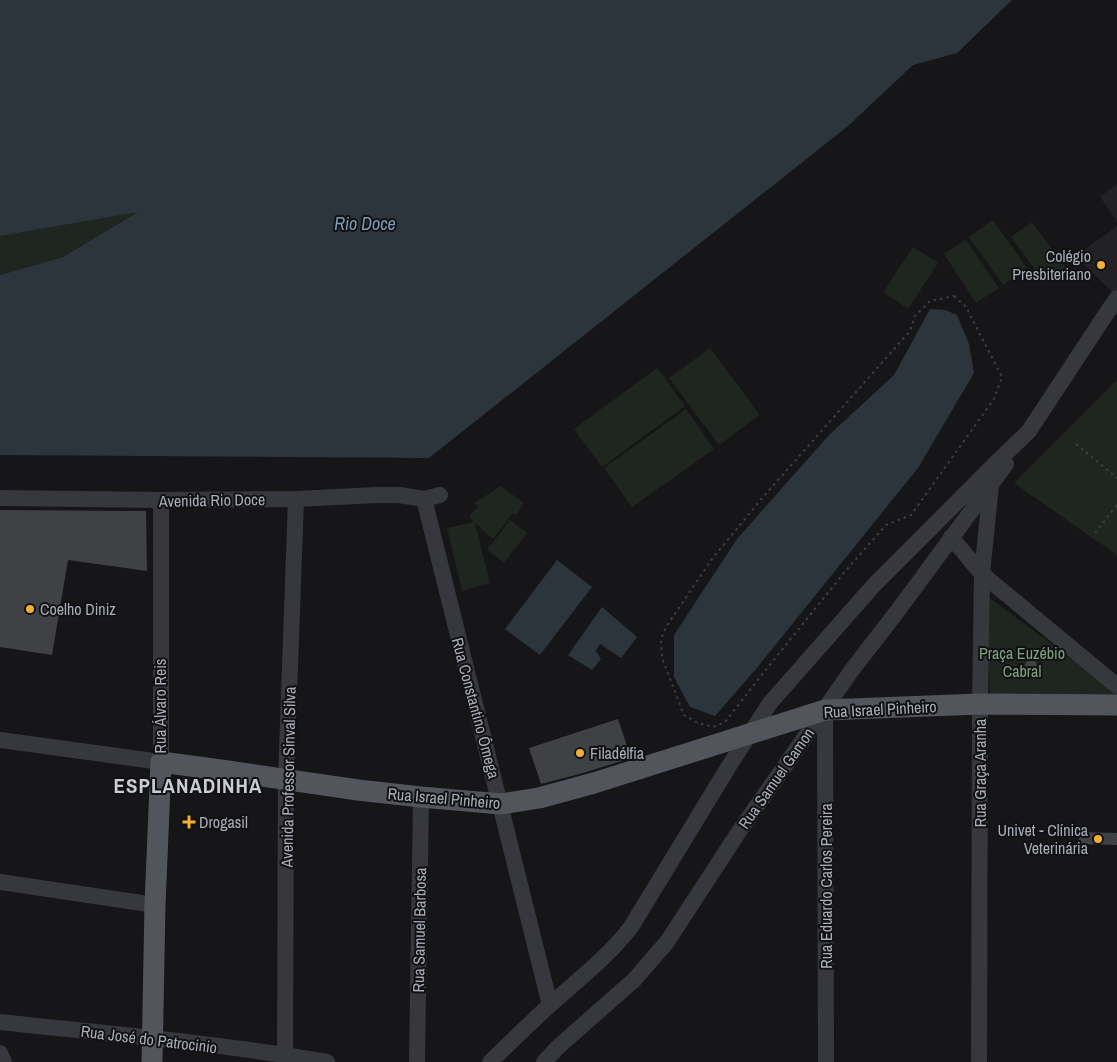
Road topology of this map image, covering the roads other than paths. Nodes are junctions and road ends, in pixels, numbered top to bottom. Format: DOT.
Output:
graph roads {
  1 [pos="1117,298"];
  2 [pos="1029,431"];
  3 [pos="991,484"];
  4 [pos="432,497"];
  5 [pos="0,498"];
  6 [pos="296,499"];
  7 [pos="161,500"];
  8 [pos="951,538"];
  9 [pos="982,574"];
  10 [pos="1117,686"];
  11 [pos="980,704"];
  12 [pos="1117,705"];
  13 [pos="825,710"];
  14 [pos="0,740"];
  15 [pos="161,762"];
  16 [pos="286,779"];
  17 [pos="421,797"];
  18 [pos="501,804"];
  19 [pos="0,882"];
  20 [pos="155,905"];
  21 [pos="550,1005"];
  22 [pos="0,1022"];
  23 [pos="153,1038"];
  24 [pos="0,1053"];
  25 [pos="285,1055"];
  26 [pos="4,1062"];
  27 [pos="152,1062"];
  28 [pos="327,1062"];
  29 [pos="417,1062"];
  30 [pos="490,1062"];
  31 [pos="544,1062"];
  32 [pos="826,1062"];
  33 [pos="979,1062"];
  1 -- 2 [label="street"];
  2 -- 3 [label="street, Rua Samuel Gamon"];
  2 -- 21 [label="street"];
  3 -- 8 [label="street, Rua Samuel Gamon"];
  3 -- 9 [label="street, Rua Graça Aranha"];
  4 -- 6 [label="street, Avenida Rio Doce"];
  4 -- 18 [label="street, Rua Constantino Ômega"];
  5 -- 7 [label="street, Avenida Rio Doce"];
  6 -- 7 [label="street, Avenida Rio Doce"];
  6 -- 16 [label="street, Avenida Professor Sinval Silva"];
  7 -- 15 [label="street, Rua Álvaro Reis"];
  8 -- 9 [label="street"];
  8 -- 13 [label="street, Rua Samuel Gamon"];
  9 -- 10 [label="street"];
  9 -- 11 [label="street, Rua Graça Aranha"];
  11 -- 12 [label="main road, Rua Israel Pinheiro"];
  11 -- 13 [label="main road, Rua Israel Pinheiro"];
  11 -- 33 [label="street, Rua Graça Aranha"];
  13 -- 18 [label="main road, Rua Israel Pinheiro"];
  13 -- 31 [label="street, Rua Samuel Gamon"];
  13 -- 32 [label="street, Rua Eduardo Carlos Pereira"];
  14 -- 15 [label="street, Rua Israel Pinheiro"];
  15 -- 16 [label="main road, Rua Israel Pinheiro"];
  15 -- 20 [label="main road, Rua Álvaro Reis"];
  16 -- 17 [label="main road, Rua Israel Pinheiro"];
  16 -- 25 [label="street, Avenida Professor Sinval Silva"];
  17 -- 18 [label="main road, Rua Israel Pinheiro"];
  17 -- 29 [label="street, Rua Samuel Barbosa"];
  18 -- 21 [label="street, Rua Constantino Ômega"];
  19 -- 20 [label="street"];
  20 -- 23 [label="main road, Rua Álvaro Reis"];
  21 -- 30 [label="street"];
  22 -- 23 [label="street, Rua José do Patrocinio"];
  23 -- 25 [label="street, Rua José do Patrocinio"];
  23 -- 27 [label="main road, Rua Álvaro Reis"];
  24 -- 26 [label="street"];
  25 -- 28 [label="street, Rua José do Patrocinio"];
}
